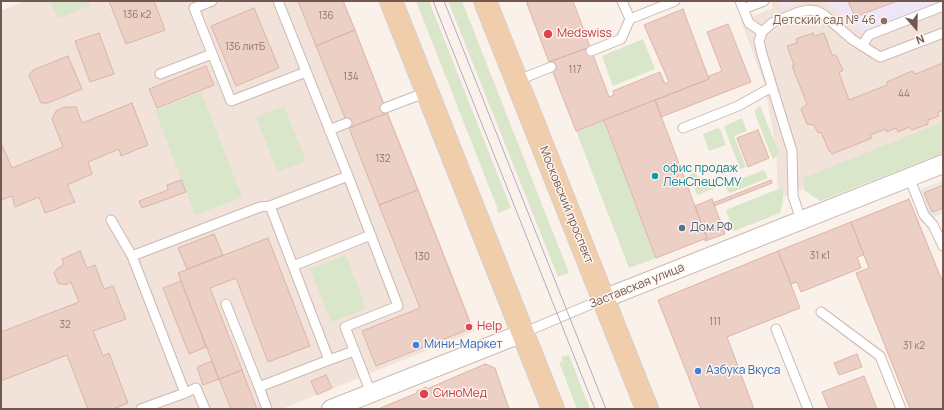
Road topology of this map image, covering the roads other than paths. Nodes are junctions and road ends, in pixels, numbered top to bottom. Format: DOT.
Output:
graph roads {
  1 [pos="212,1"];
  2 [pos="278,1"];
  3 [pos="391,1"];
  4 [pos="485,1"];
  5 [pos="622,1"];
  6 [pos="675,1"];
  7 [pos="764,1"];
  8 [pos="742,5"];
  9 [pos="943,6"];
  10 [pos="630,19"];
  11 [pos="762,32"];
  12 [pos="943,33"];
  13 [pos="862,46"];
  14 [pos="592,51"];
  15 [pos="212,54"];
  16 [pos="551,67"];
  17 [pos="306,72"];
  18 [pos="160,74"];
  19 [pos="516,81"];
  20 [pos="772,87"];
  21 [pos="427,92"];
  22 [pos="385,108"];
  23 [pos="347,123"];
  24 [pos="683,128"];
  25 [pos="329,130"];
  26 [pos="943,164"];
  27 [pos="348,176"];
  28 [pos="909,177"];
  29 [pos="270,206"];
  30 [pos="111,220"];
  31 [pos="801,220"];
  32 [pos="371,235"];
  33 [pos="943,246"];
  34 [pos="132,256"];
  35 [pos="293,266"];
  36 [pos="604,299"];
  37 [pos="226,304"];
  38 [pos="821,312"];
  39 [pos="776,329"];
  40 [pos="523,333"];
  41 [pos="354,351"];
  42 [pos="329,360"];
  43 [pos="259,387"];
  44 [pos="184,392"];
  45 [pos="371,393"];
  46 [pos="550,408"];
  47 [pos="141,409"];
  48 [pos="204,409"];
  49 [pos="267,409"];
  50 [pos="331,409"];
  51 [pos="647,409"];
  52 [pos="808,409"];
  53 [pos="901,409"];
  1 -- 15 [label="lane"];
  2 -- 17 [label="lane"];
  3 -- 21 [label="main road"];
  4 -- 19 [label="main road, Московский проспект"];
  5 -- 10 [label="lane"];
  6 -- 10 [label="lane"];
  7 -- 8 [label="lane"];
  8 -- 11 [label="lane"];
  9 -- 13 [label="lane"];
  10 -- 14 [label="lane"];
  11 -- 13 [label="lane"];
  11 -- 20 [label="lane"];
  12 -- 13 [label="lane"];
  15 -- 17 [label="lane"];
  15 -- 18 [label="lane"];
  16 -- 19 [label="lane"];
  17 -- 25 [label="lane"];
  19 -- 36 [label="main road, Московский проспект"];
  20 -- 24 [label="lane"];
  20 -- 31 [label="lane"];
  21 -- 22 [label="lane"];
  21 -- 40 [label="main road"];
  23 -- 25 [label="lane"];
  25 -- 27 [label="lane"];
  26 -- 28 [label="street, Заставская улица"];
  27 -- 29 [label="lane"];
  27 -- 32 [label="lane"];
  28 -- 31 [label="street, Заставская улица"];
  28 -- 33 [label="lane"];
  29 -- 34 [label="lane"];
  29 -- 35 [label="lane"];
  30 -- 34 [label="lane"];
  31 -- 36 [label="street, Заставская улица"];
  32 -- 35 [label="lane"];
  32 -- 41 [label="lane"];
  34 -- 44 [label="lane"];
  35 -- 42 [label="lane"];
  36 -- 40 [label="lane, Заставская улица"];
  36 -- 51 [label="main road, Московский проспект"];
  37 -- 43 [label="lane"];
  38 -- 53 [label="lane"];
  39 -- 52 [label="lane"];
  40 -- 45 [label="street, Заставская улица"];
  40 -- 46 [label="main road"];
  41 -- 42 [label="lane"];
  41 -- 45 [label="lane"];
  42 -- 43 [label="lane"];
  43 -- 49 [label="lane"];
  44 -- 47 [label="lane"];
  44 -- 48 [label="lane"];
  45 -- 50 [label="street, Заставская улица"];
}
